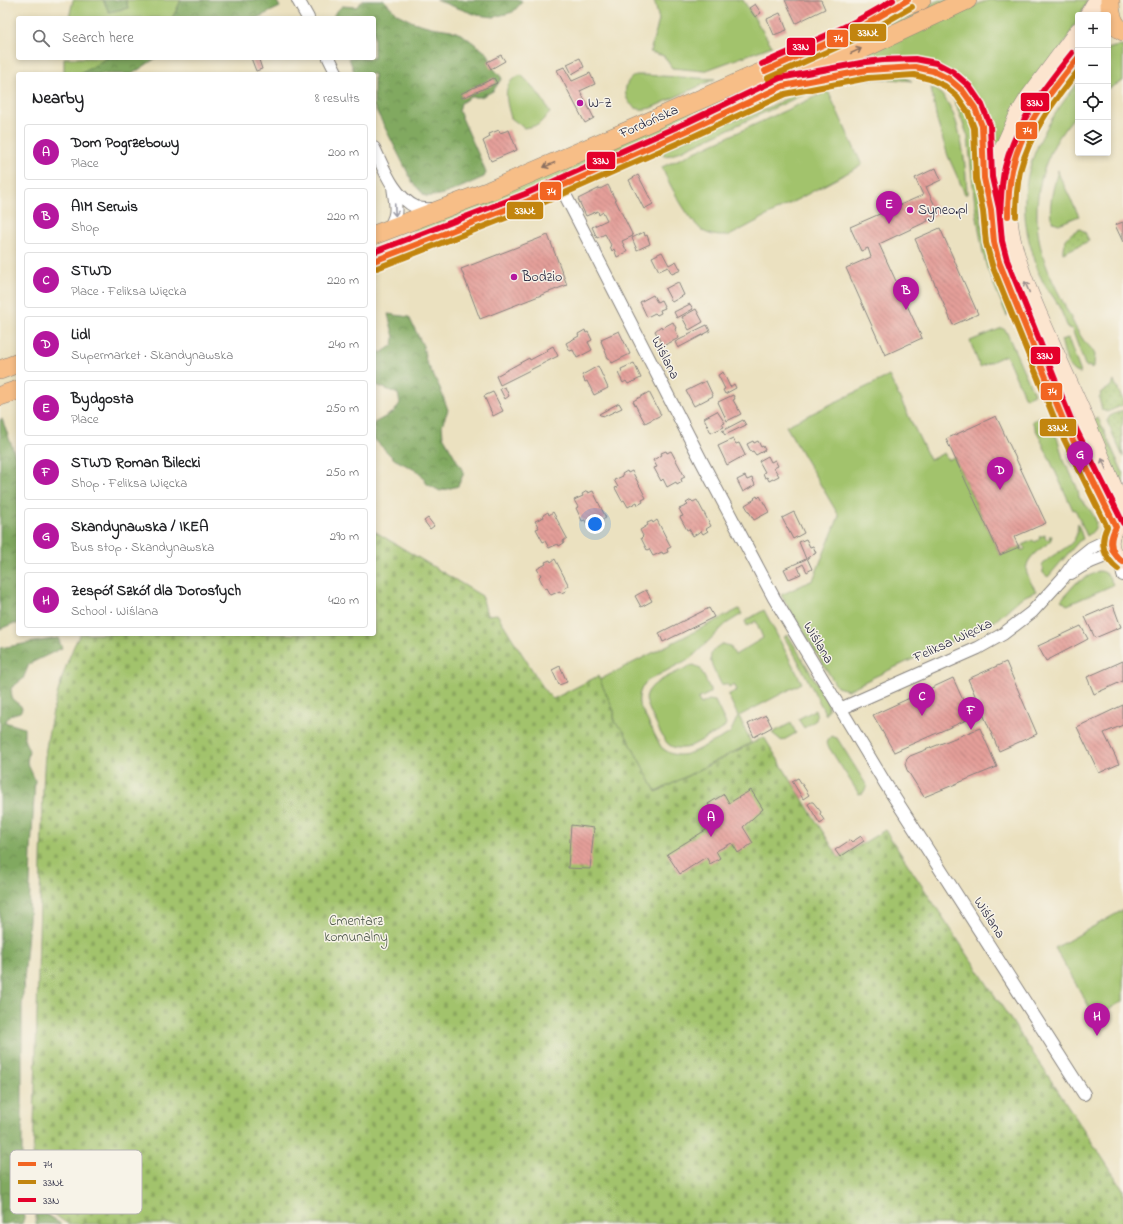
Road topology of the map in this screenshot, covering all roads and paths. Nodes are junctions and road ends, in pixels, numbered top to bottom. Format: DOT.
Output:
graph roads {
  1 [pos="298,0"];
  2 [pos="921,0"];
  3 [pos="967,0"];
  4 [pos="1096,0"];
  5 [pos="900,5"];
  6 [pos="1090,12"];
  7 [pos="307,16"];
  8 [pos="1075,35"];
  9 [pos="330,60"];
  10 [pos="1075,62"];
  11 [pos="336,72"];
  12 [pos="783,86"];
  13 [pos="376,152"];
  14 [pos="393,186"];
  15 [pos="561,187"];
  16 [pos="452,205"];
  17 [pos="991,210"];
  18 [pos="380,233"];
  19 [pos="376,260"];
  20 [pos="16,364"];
  21 [pos="0,370"];
  22 [pos="16,391"];
  23 [pos="0,396"];
  24 [pos="1123,510"];
  25 [pos="1118,548"];
  26 [pos="840,709"];
  27 [pos="1084,1094"];
  1 -- 7 [label="street"];
  2 -- 5 [label="main road, Fordońska"];
  12 -- 3 [label="main road, Fordońska, one-way"];
  4 -- 6 [label="street"];
  5 -- 16 [label="main road, Fordońska, one-way"];
  8 -- 17 [label="street"];
  9 -- 11 [label="street"];
  24 -- 10 [label="street, one-way"];
  12 -- 15 [label="main road, Fordońska"];
  12 -- 17 [label="main road"];
  13 -- 14 [label="street"];
  14 -- 16 [label="street"];
  14 -- 18 [label="street, one-way"];
  15 -- 19 [label="main road, Fordońska"];
  15 -- 26 [label="street, Wiślana"];
  16 -- 18 [label="main road, Fordońska"];
  17 -- 25 [label="street"];
  20 -- 21 [label="main road"];
  22 -- 23 [label="main road"];
  25 -- 26 [label="street, Feliksa Więcka"];
  26 -- 27 [label="street, Wiślana"];
}
